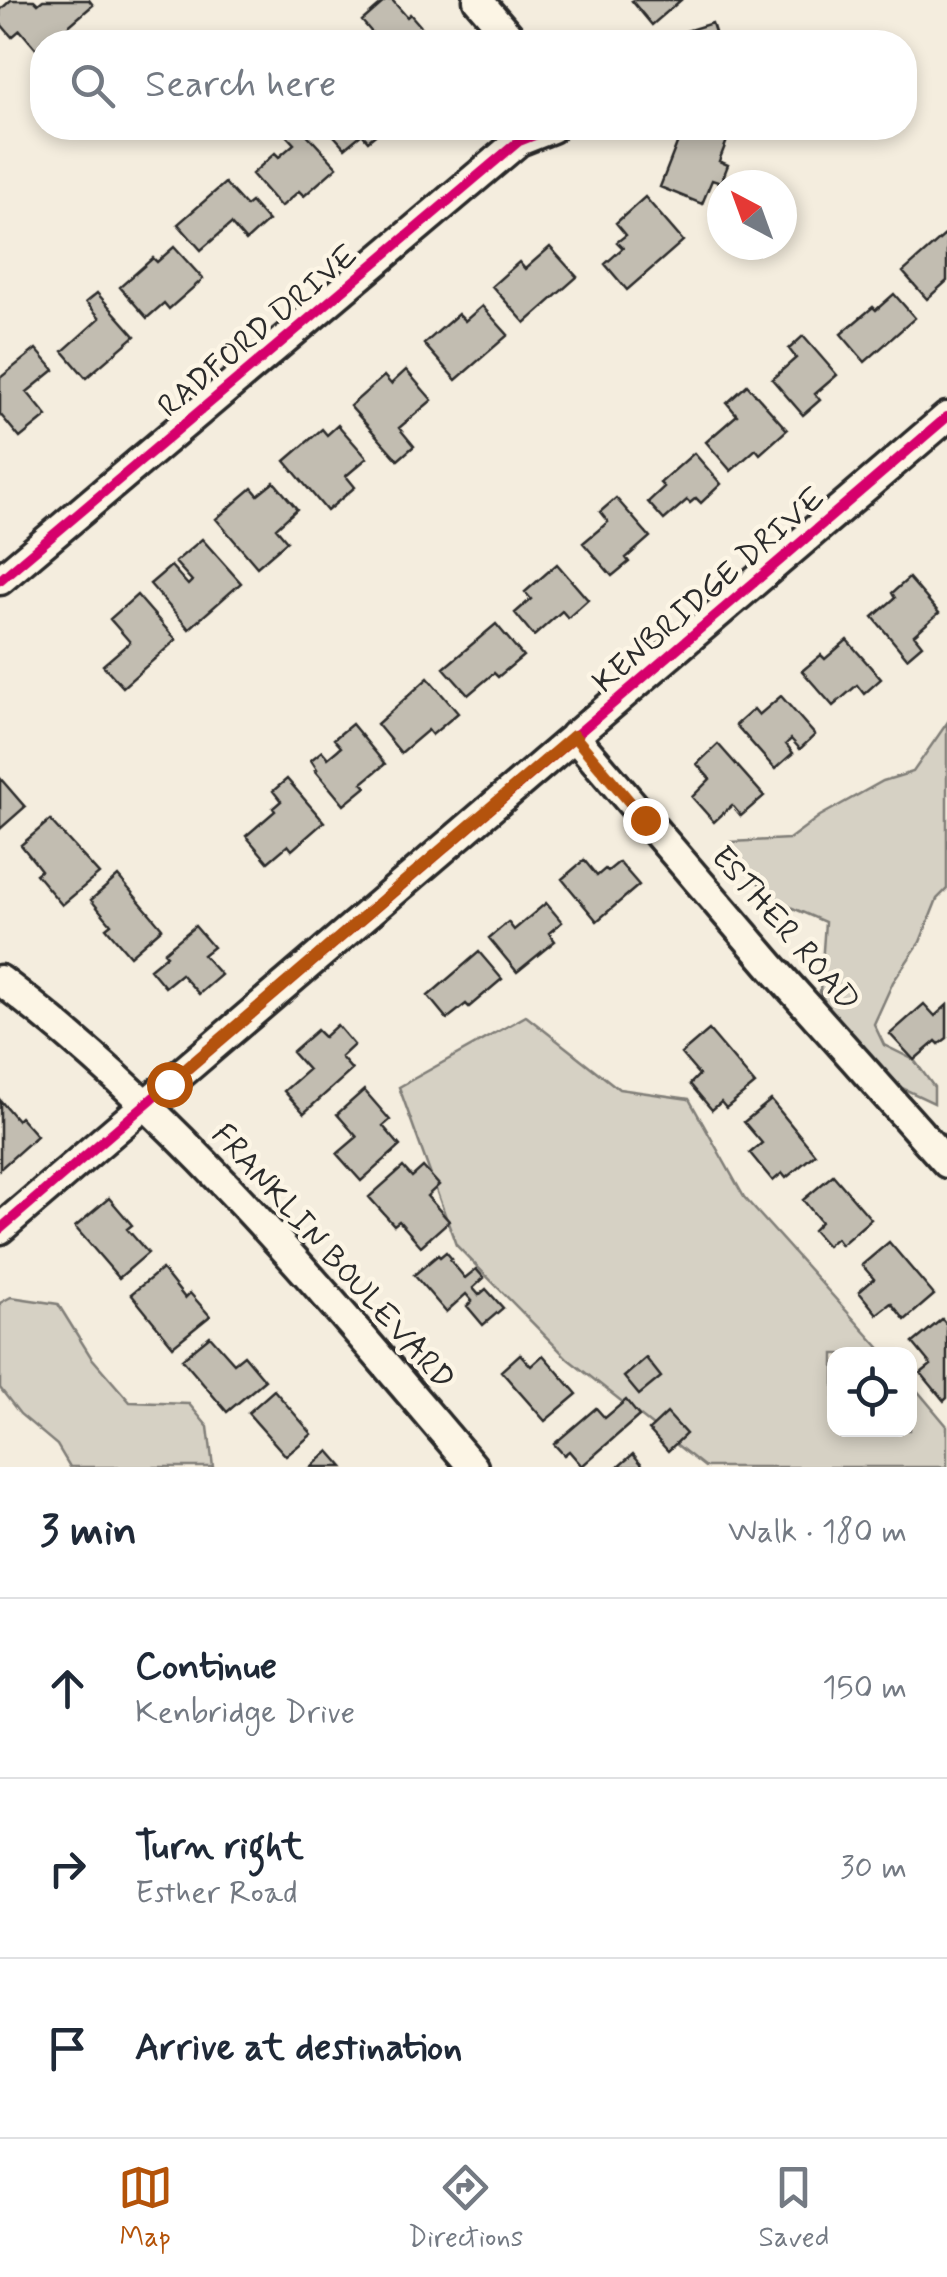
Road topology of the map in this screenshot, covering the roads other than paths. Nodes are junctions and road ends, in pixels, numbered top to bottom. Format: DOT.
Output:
graph roads {
  1 [pos="478,0"];
  2 [pos="504,30"];
  3 [pos="522,140"];
  4 [pos="947,417"];
  5 [pos="0,580"];
  6 [pos="574,736"];
  7 [pos="0,980"];
  8 [pos="146,1104"];
  9 [pos="947,1163"];
  10 [pos="0,1230"];
  11 [pos="473,1467"];
  1 -- 2 [label="street"];
  3 -- 5 [label="street, RADFORD DRIVE"];
  4 -- 6 [label="street, KENBRIDGE DRIVE"];
  6 -- 8 [label="street, KENBRIDGE DRIVE"];
  6 -- 9 [label="street, ESTHER ROAD"];
  7 -- 8 [label="street, FRANKLIN BOULEVARD"];
  8 -- 10 [label="street, KENBRIDGE DRIVE"];
  8 -- 11 [label="street, FRANKLIN BOULEVARD"];
}
